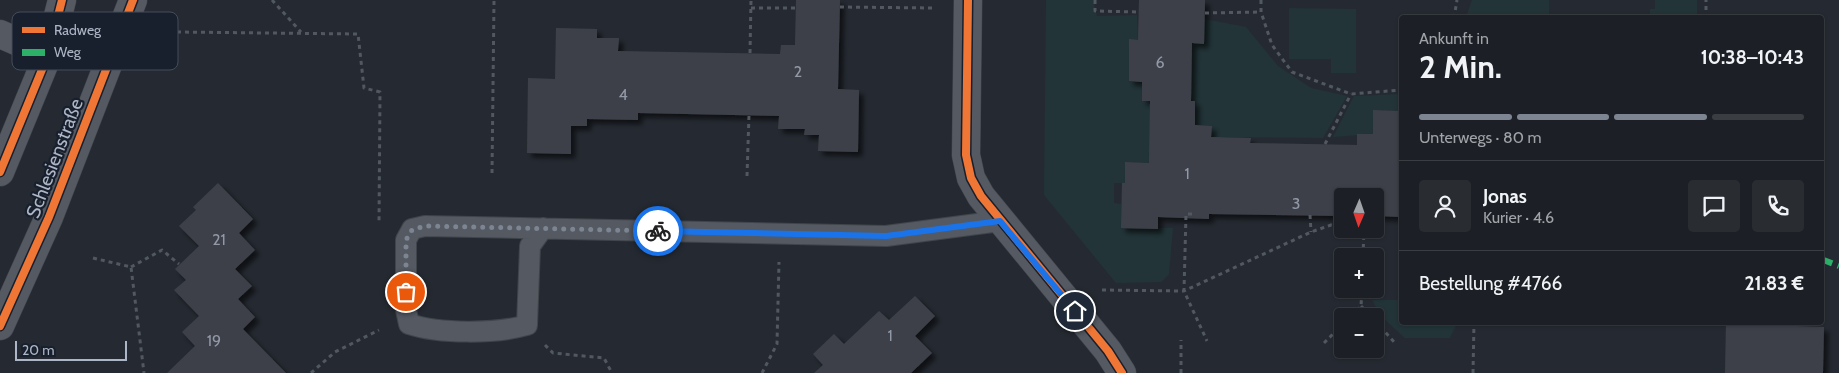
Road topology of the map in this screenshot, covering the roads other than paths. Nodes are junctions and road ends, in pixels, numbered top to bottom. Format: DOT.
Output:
graph roads {
  1 [pos="132,0"];
  2 [pos="967,4"];
  3 [pos="127,12"];
  4 [pos="0,34"];
  5 [pos="12,39"];
  6 [pos="41,70"];
  7 [pos="105,70"];
  8 [pos="0,172"];
  9 [pos="1000,221"];
  10 [pos="543,228"];
  11 [pos="0,326"];
  12 [pos="1122,373"];
  1 -- 3 [label="street, Schlesienstraße"];
  2 -- 9 [label="street"];
  4 -- 5 [label="street"];
  6 -- 8 [label="street"];
  7 -- 11 [label="street, Schlesienstraße"];
  9 -- 10 [label="lane"];
  9 -- 12 [label="street"];
  10 -- 10 [label="lane"];
}
